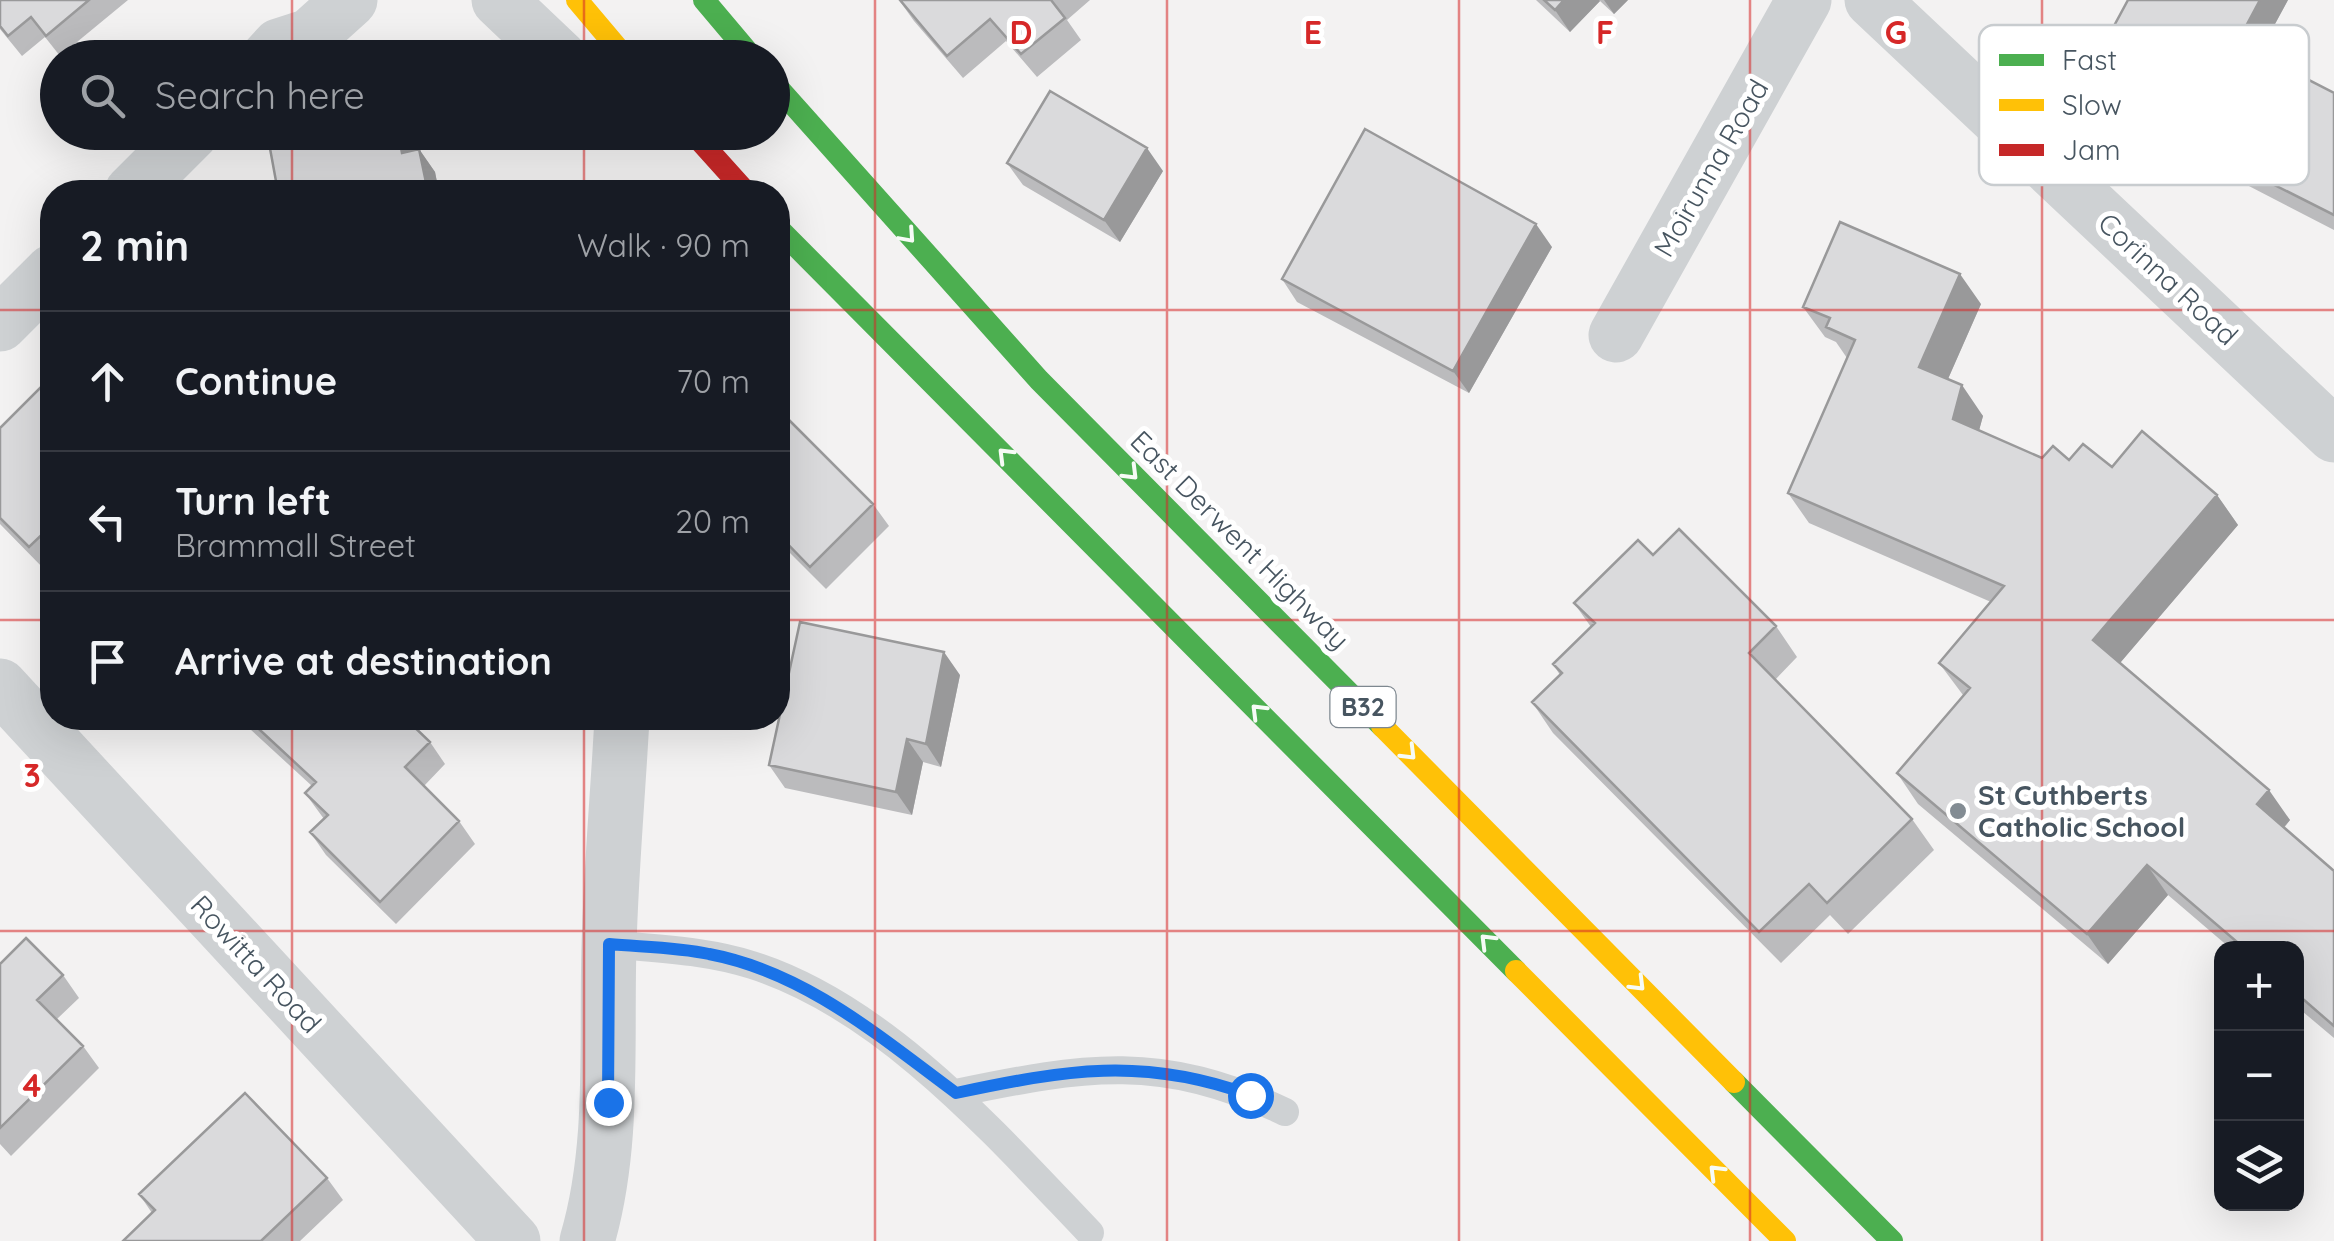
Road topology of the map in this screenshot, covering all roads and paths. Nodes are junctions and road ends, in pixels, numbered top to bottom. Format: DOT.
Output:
graph roads {
  1 [pos="350,0"];
  2 [pos="499,0"];
  3 [pos="576,0"];
  4 [pos="704,0"];
  5 [pos="1804,0"];
  6 [pos="1872,0"];
  7 [pos="284,34"];
  8 [pos="541,40"];
  9 [pos="610,40"];
  10 [pos="738,40"];
  11 [pos="790,101"];
  12 [pos="1979,101"];
  13 [pos="174,150"];
  14 [pos="144,180"];
  15 [pos="2069,185"];
  16 [pos="790,240"];
  17 [pos="40,284"];
  18 [pos="0,324"];
  19 [pos="1616,335"];
  20 [pos="2334,434"];
  21 [pos="0,686"];
  22 [pos="40,729"];
  23 [pos="41,730"];
  24 [pos="621,730"];
  25 [pos="609,944"];
  26 [pos="956,1093"];
  27 [pos="1285,1112"];
  28 [pos="1090,1233"];
  29 [pos="512,1241"];
  30 [pos="587,1241"];
  31 [pos="1785,1241"];
  32 [pos="1892,1241"];
  1 -- 7 [label="street"];
  2 -- 8 [label="street"];
  3 -- 9 [label="main road"];
  4 -- 10 [label="main road"];
  5 -- 19 [label="street, Moirunna Road"];
  6 -- 12 [label="street, Corinna Road"];
  11 -- 32 [label="main road, East Derwent Highway / B32, one-way"];
  13 -- 14 [label="street"];
  15 -- 20 [label="street, Corinna Road"];
  31 -- 16 [label="main road, B32, one-way"];
  17 -- 18 [label="street"];
  21 -- 22 [label="street, Rowitta Road"];
  23 -- 29 [label="street, Rowitta Road"];
  24 -- 25 [label="street"];
  25 -- 26 [label="lane"];
  25 -- 30 [label="street"];
  26 -- 27 [label="lane"];
  26 -- 28 [label="lane"];
}
